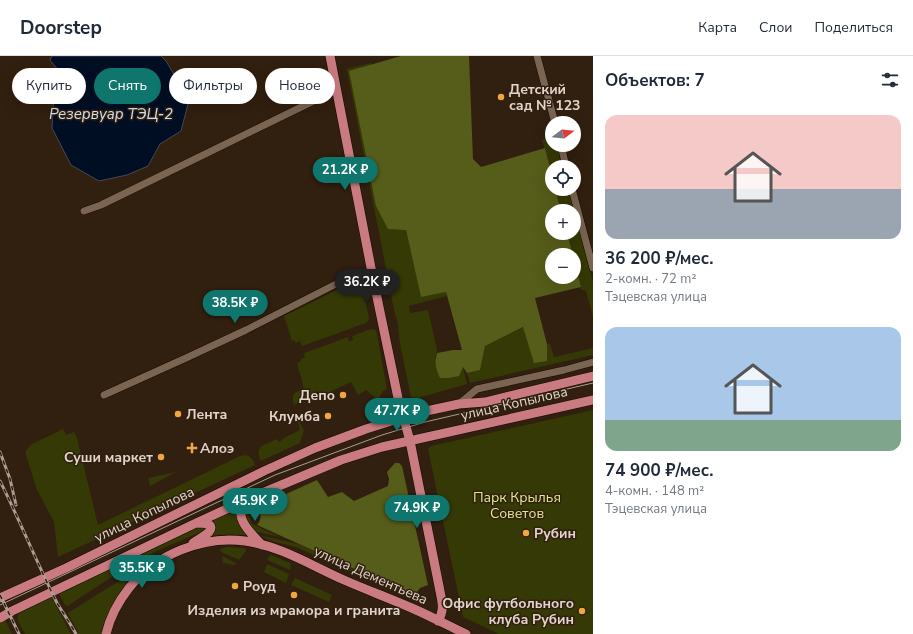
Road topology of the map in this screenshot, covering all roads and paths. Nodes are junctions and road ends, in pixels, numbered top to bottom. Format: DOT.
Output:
graph roads {
  1 [pos="330,56"];
  2 [pos="537,56"];
  3 [pos="336,90"];
  4 [pos="553,116"];
  5 [pos="574,196"];
  6 [pos="84,211"];
  7 [pos="593,268"];
  8 [pos="373,278"];
  9 [pos="593,362"];
  10 [pos="593,376"];
  11 [pos="104,395"];
  12 [pos="593,400"];
  13 [pos="459,404"];
  14 [pos="404,417"];
  15 [pos="410,441"];
  16 [pos="251,498"];
  17 [pos="194,524"];
  18 [pos="262,545"];
  19 [pos="184,549"];
  20 [pos="0,598"];
  21 [pos="0,618"];
  22 [pos="438,621"];
  23 [pos="106,634"];
  24 [pos="466,634"];
  1 -- 3 [label="main road"];
  2 -- 4 [label="street"];
  3 -- 6 [label="street"];
  3 -- 8 [label="main road"];
  5 -- 7 [label="street"];
  8 -- 11 [label="street"];
  8 -- 14 [label="main road"];
  9 -- 13 [label="street, улица Копылова"];
  10 -- 13 [label="main road, улица Копылова"];
  12 -- 15 [label="main road, улица Копылова"];
  13 -- 14 [label="main road, улица Копылова"];
  14 -- 15 [label="main road"];
  14 -- 20 [label="main road, улица Копылова"];
  15 -- 16 [label="main road, улица Копылова"];
  15 -- 22 [label="main road"];
  16 -- 17 [label="main road, улица Копылова"];
  16 -- 18 [label="main road"];
  17 -- 19 [label="main road"];
  17 -- 21 [label="main road, улица Копылова"];
  18 -- 19 [label="main road, улица Дементьева"];
  18 -- 22 [label="main road, улица Дементьева"];
  19 -- 23 [label="main road"];
  22 -- 24 [label="main road, улица Дементьева"];
}
